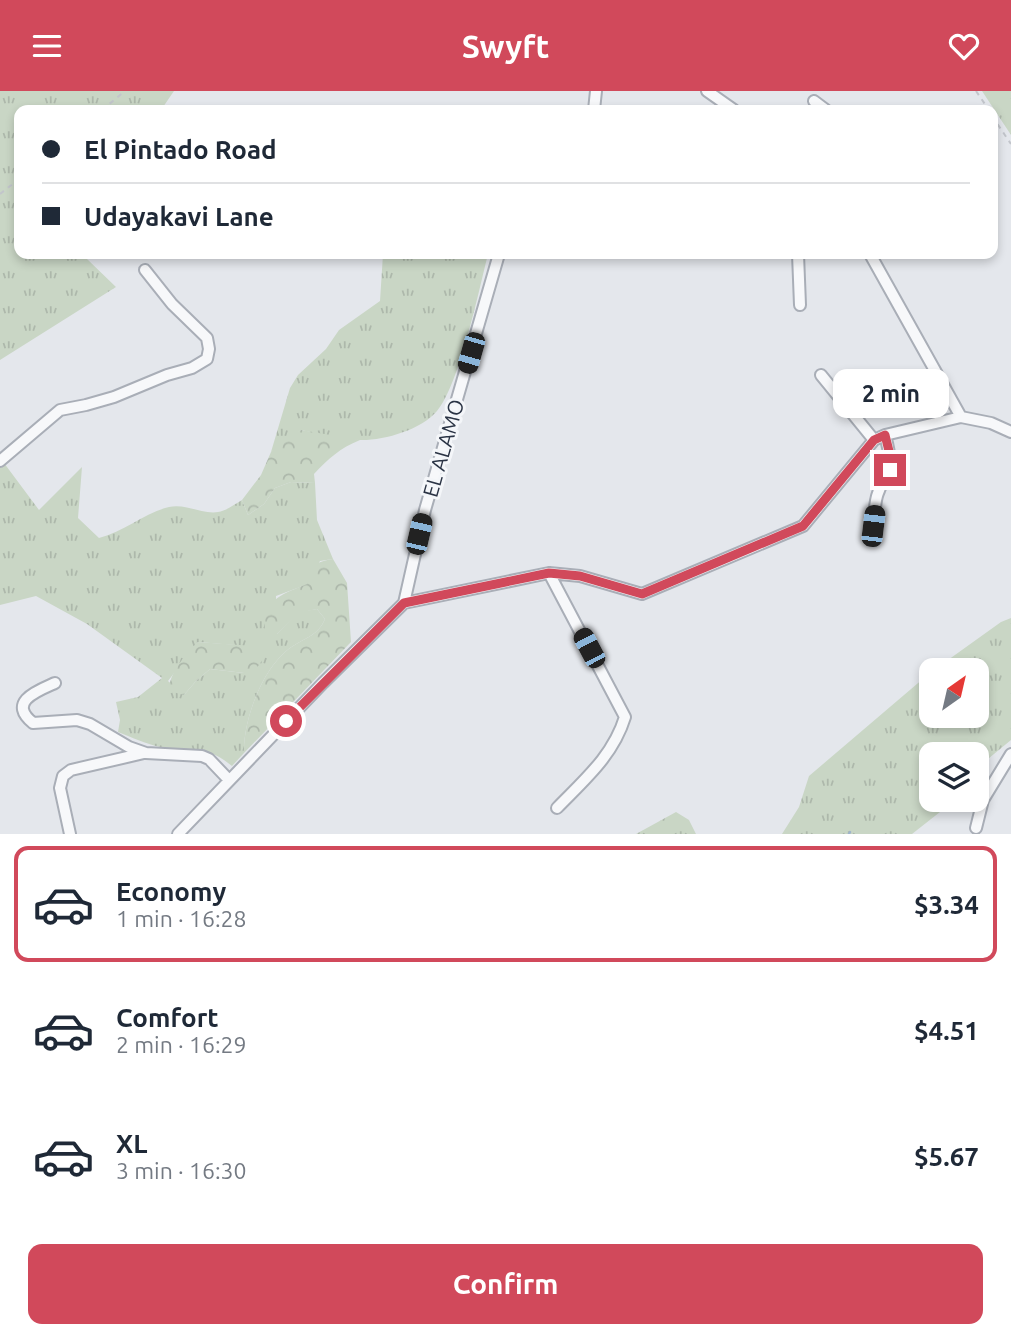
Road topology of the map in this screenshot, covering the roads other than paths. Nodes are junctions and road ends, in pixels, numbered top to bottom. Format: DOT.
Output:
graph roads {
  1 [pos="711,92"];
  2 [pos="814,101"];
  3 [pos="728,105"];
  4 [pos="819,105"];
  5 [pos="498,259"];
  6 [pos="798,259"];
  7 [pos="873,259"];
  8 [pos="145,270"];
  9 [pos="800,305"];
  10 [pos="821,375"];
  11 [pos="961,417"];
  12 [pos="1011,432"];
  13 [pos="879,438"];
  14 [pos="0,461"];
  15 [pos="873,526"];
  16 [pos="549,573"];
  17 [pos="404,603"];
  18 [pos="55,683"];
  19 [pos="146,753"];
  20 [pos="1011,754"];
  21 [pos="229,780"];
  22 [pos="557,808"];
  23 [pos="976,828"];
  24 [pos="70,834"];
  25 [pos="178,834"];
  1 -- 3 [label="street"];
  2 -- 4 [label="street"];
  5 -- 17 [label="street, EL ALAMO"];
  6 -- 9 [label="street"];
  7 -- 11 [label="street"];
  8 -- 14 [label="street"];
  10 -- 13 [label="street"];
  11 -- 12 [label="street"];
  11 -- 13 [label="street"];
  13 -- 15 [label="street"];
  13 -- 16 [label="street"];
  16 -- 17 [label="street"];
  16 -- 22 [label="street"];
  17 -- 21 [label="street"];
  18 -- 19 [label="street"];
  19 -- 21 [label="street"];
  19 -- 24 [label="street"];
  20 -- 23 [label="street"];
  21 -- 25 [label="street"];
}
